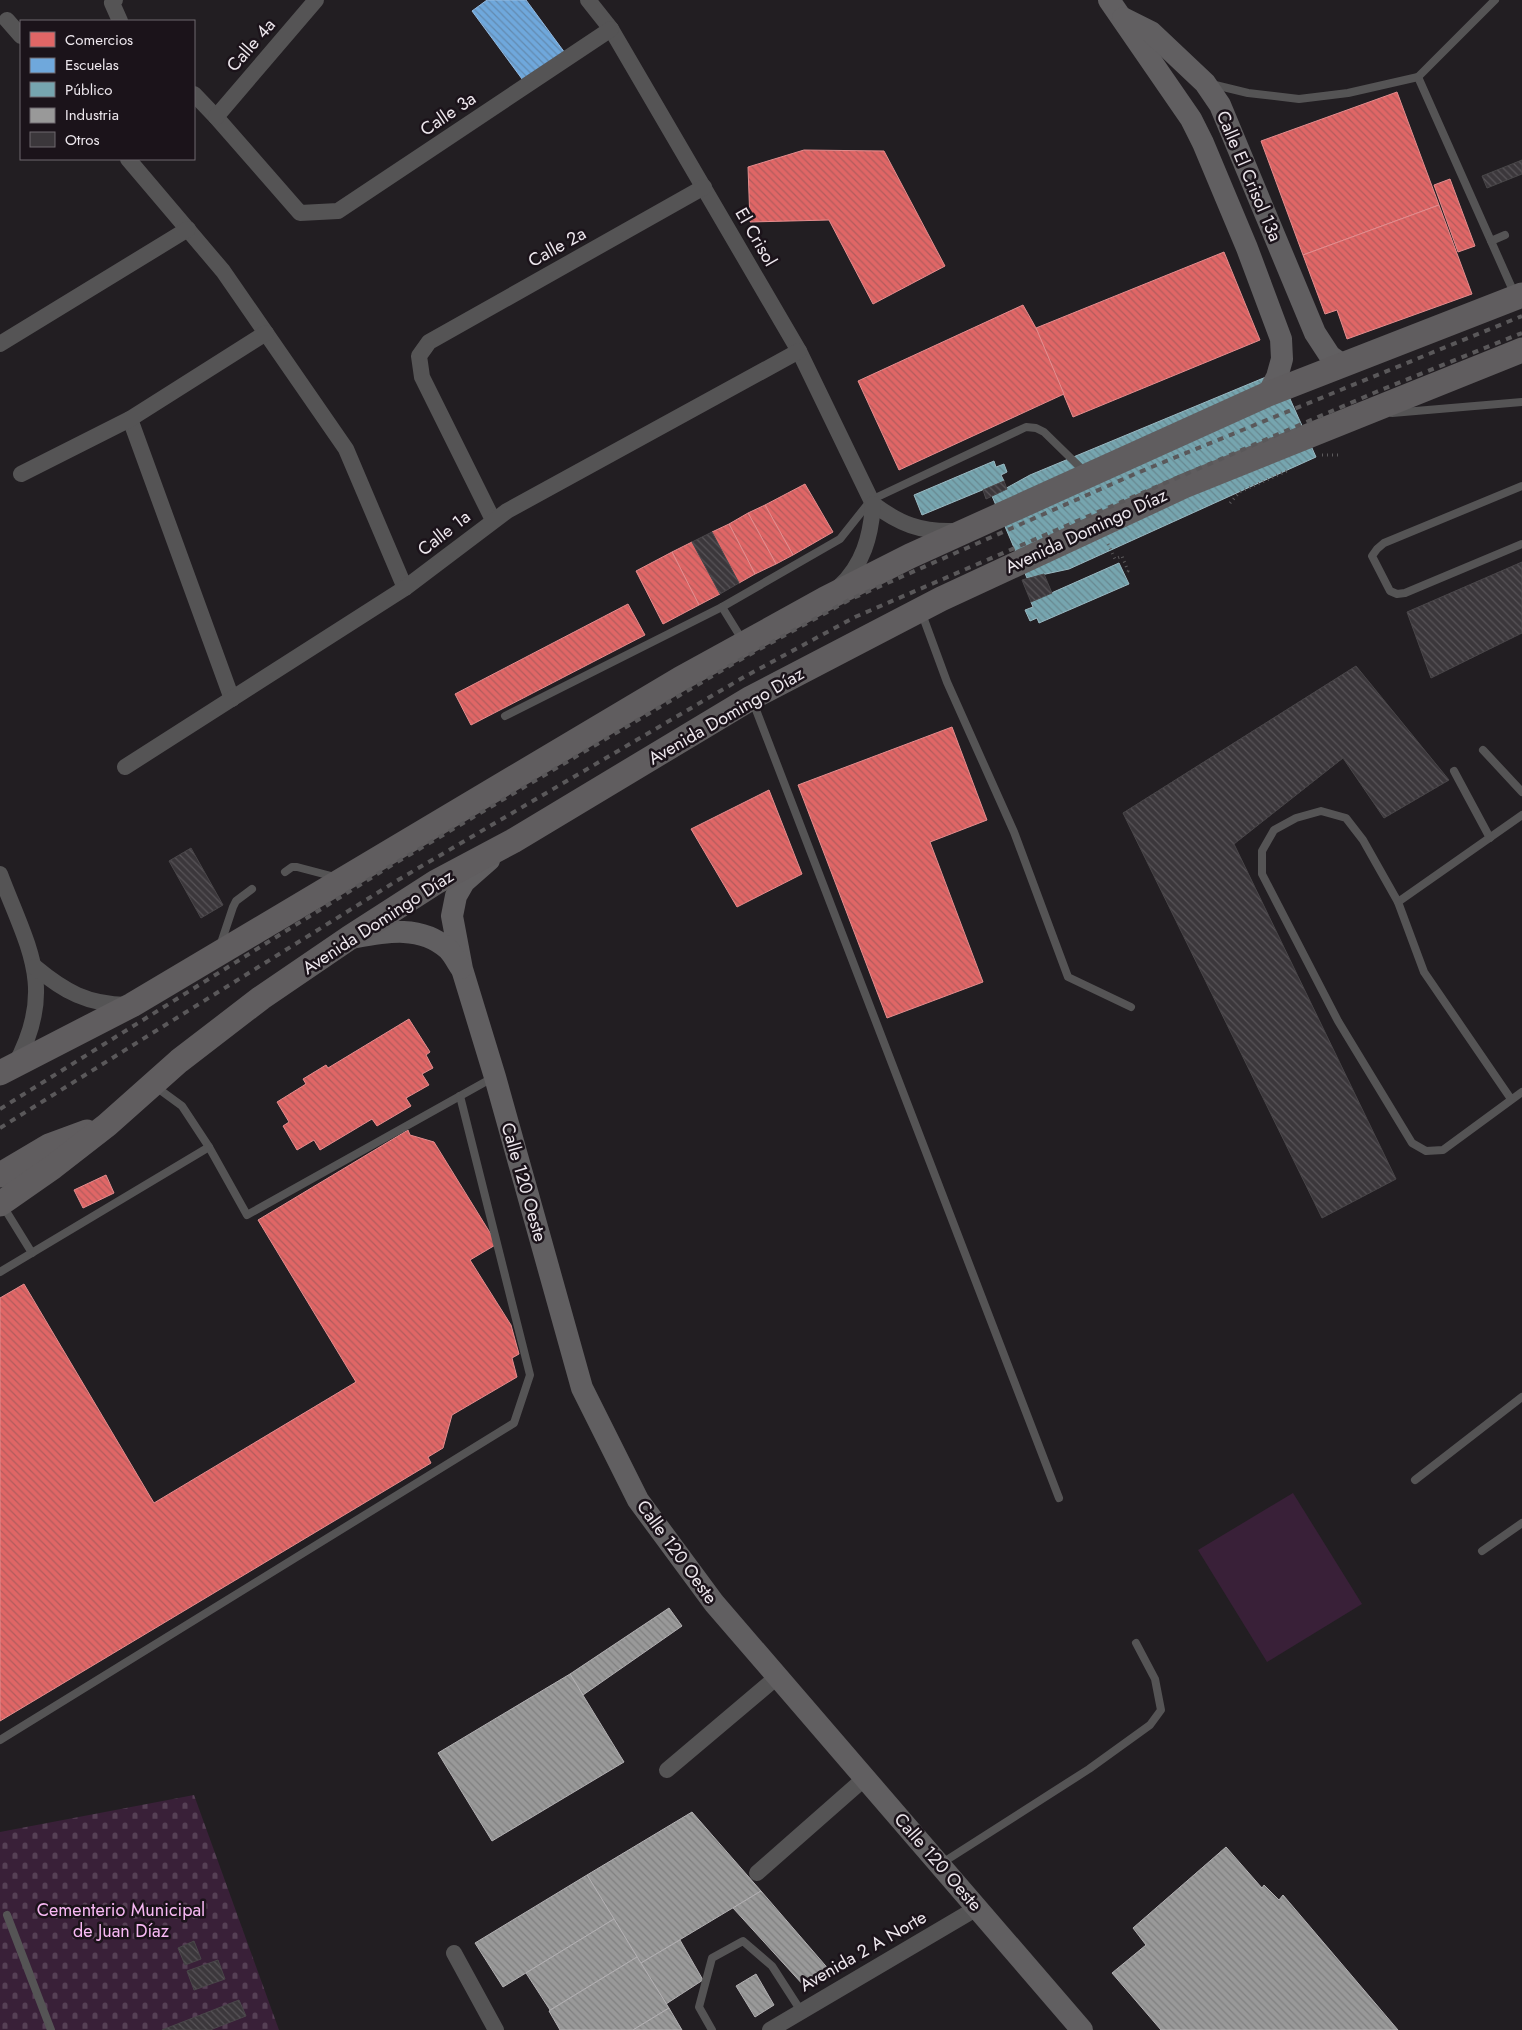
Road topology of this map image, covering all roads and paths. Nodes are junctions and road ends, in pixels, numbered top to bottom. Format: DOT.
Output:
graph roads {
  1 [pos="115,0"];
  2 [pos="316,0"];
  3 [pos="588,0"];
  4 [pos="1495,0"];
  5 [pos="1114,8"];
  6 [pos="7,20"];
  7 [pos="120,20"];
  8 [pos="612,28"];
  9 [pos="20,35"];
  10 [pos="1418,78"];
  11 [pos="1205,83"];
  12 [pos="195,95"];
  13 [pos="216,116"];
  14 [pos="129,160"];
  15 [pos="704,188"];
  16 [pos="188,229"];
  17 [pos="1275,235"];
  18 [pos="1506,235"];
  19 [pos="1491,241"];
  20 [pos="1247,248"];
  21 [pos="1519,296"];
  22 [pos="266,333"];
  23 [pos="0,344"];
  24 [pos="1522,350"];
  25 [pos="799,351"];
  26 [pos="1341,364"];
  27 [pos="1268,394"];
  28 [pos="1522,402"];
  29 [pos="1357,416"];
  30 [pos="130,419"];
  31 [pos="1339,455"];
  32 [pos="1314,459"];
  33 [pos="1290,470"];
  34 [pos="21,474"];
  35 [pos="1089,476"];
  36 [pos="1522,486"];
  37 [pos="872,502"];
  38 [pos="1230,503"];
  39 [pos="493,520"];
  40 [pos="978,526"];
  41 [pos="1099,526"];
  42 [pos="1522,544"];
  43 [pos="1124,573"];
  44 [pos="405,588"];
  45 [pos="825,599"];
  46 [pos="722,607"];
  47 [pos="920,609"];
  48 [pos="744,643"];
  49 [pos="751,698"];
  50 [pos="232,699"];
  51 [pos="505,716"];
  52 [pos="1483,750"];
  53 [pos="125,767"];
  54 [pos="1454,771"];
  55 [pos="1522,792"];
  56 [pos="1522,815"];
  57 [pos="1490,838"];
  58 [pos="513,841"];
  59 [pos="285,872"];
  60 [pos="0,874"];
  61 [pos="345,879"];
  62 [pos="252,889"];
  63 [pos="1398,902"];
  64 [pos="349,938"];
  65 [pos="218,955"];
  66 [pos="35,966"];
  67 [pos="462,969"];
  68 [pos="132,1005"];
  69 [pos="1131,1007"];
  70 [pos="5,1072"];
  71 [pos="495,1077"];
  72 [pos="152,1085"];
  73 [pos="1522,1092"];
  74 [pos="460,1096"];
  75 [pos="1511,1099"];
  76 [pos="107,1125"];
  77 [pos="209,1147"];
  78 [pos="0,1175"];
  79 [pos="1,1203"];
  80 [pos="32,1253"];
  81 [pos="0,1272"];
  82 [pos="1522,1397"];
  83 [pos="1416,1480"];
  84 [pos="1059,1498"];
  85 [pos="1522,1523"];
  86 [pos="1482,1551"];
  87 [pos="1136,1643"];
  88 [pos="778,1677"];
  89 [pos="0,1740"];
  90 [pos="667,1770"];
  91 [pos="865,1778"];
  92 [pos="940,1864"];
  93 [pos="757,1873"];
  94 [pos="977,1908"];
  95 [pos="7,1915"];
  96 [pos="454,1953"];
  97 [pos="800,2011"];
  98 [pos="52,2030"];
  99 [pos="496,2030"];
  100 [pos="712,2030"];
  101 [pos="770,2030"];
  102 [pos="1082,2030"];
  1 -- 7 [label="street"];
  2 -- 13 [label="street, Calle 4a"];
  3 -- 8 [label="street, El Crisol"];
  4 -- 10 [label="lane"];
  5 -- 11 [label="street, Calle El Crisol 13a"];
  5 -- 20 [label="street, Calle El Crisol 13a"];
  6 -- 9 [label="street"];
  8 -- 13 [label="street, Calle 3a"];
  8 -- 15 [label="street, El Crisol"];
  10 -- 11 [label="lane"];
  10 -- 19 [label="lane"];
  11 -- 17 [label="street, Calle El Crisol 13a"];
  12 -- 13 [label="street"];
  14 -- 16 [label="street"];
  15 -- 25 [label="street, El Crisol"];
  15 -- 39 [label="street, Calle 2a"];
  16 -- 22 [label="street"];
  16 -- 23 [label="street"];
  17 -- 20 [label="street"];
  17 -- 26 [label="street, Calle El Crisol 13a"];
  18 -- 19 [label="lane"];
  19 -- 21 [label="lane"];
  20 -- 27 [label="street, Calle El Crisol 13a"];
  21 -- 26 [label="main road"];
  22 -- 30 [label="street"];
  22 -- 44 [label="street"];
  24 -- 29 [label="main road, Avenida Domingo Díaz"];
  25 -- 37 [label="street, El Crisol"];
  25 -- 39 [label="street, Calle 1a"];
  26 -- 27 [label="main road"];
  27 -- 35 [label="main road"];
  28 -- 29 [label="lane"];
  29 -- 41 [label="main road, Avenida Domingo Díaz"];
  30 -- 34 [label="street"];
  30 -- 50 [label="street"];
  31 -- 32 [label="path"];
  33 -- 38 [label="path"];
  35 -- 37 [label="lane"];
  35 -- 40 [label="main road"];
  36 -- 42 [label="lane"];
  37 -- 40 [label="street, El Crisol"];
  37 -- 45 [label="street, El Crisol"];
  37 -- 46 [label="lane"];
  39 -- 44 [label="street, Calle 1a"];
  40 -- 45 [label="main road"];
  41 -- 43 [label="path"];
  41 -- 47 [label="main road, Avenida Domingo Díaz"];
  44 -- 50 [label="street, Calle 1a"];
  45 -- 48 [label="main road"];
  46 -- 48 [label="lane"];
  46 -- 51 [label="lane"];
  47 -- 49 [label="main road, Avenida Domingo Díaz"];
  47 -- 69 [label="lane"];
  48 -- 61 [label="main road"];
  49 -- 58 [label="main road, Avenida Domingo Díaz"];
  49 -- 84 [label="lane"];
  50 -- 53 [label="street, Calle 1a"];
  52 -- 55 [label="lane"];
  54 -- 57 [label="lane"];
  56 -- 57 [label="lane"];
  57 -- 63 [label="lane"];
  58 -- 64 [label="main road, Avenida Domingo Díaz"];
  58 -- 67 [label="street, Calle 120 Oeste"];
  59 -- 61 [label="lane"];
  60 -- 66 [label="street"];
  61 -- 65 [label="main road"];
  62 -- 65 [label="lane"];
  63 -- 75 [label="lane"];
  63 -- 75 [label="lane"];
  64 -- 67 [label="street, Calle 120 Oeste"];
  64 -- 72 [label="main road, Avenida Domingo Díaz"];
  65 -- 68 [label="main road"];
  66 -- 68 [label="street"];
  66 -- 70 [label="street"];
  67 -- 71 [label="street, Calle 120 Oeste"];
  68 -- 70 [label="main road"];
  71 -- 74 [label="lane"];
  71 -- 88 [label="street, Calle 120 Oeste"];
  72 -- 76 [label="main road, Avenida Domingo Díaz"];
  72 -- 77 [label="lane"];
  73 -- 75 [label="lane"];
  74 -- 77 [label="lane"];
  74 -- 89 [label="lane"];
  76 -- 78 [label="main road"];
  76 -- 79 [label="main road, Avenida Domingo Díaz"];
  77 -- 80 [label="lane"];
  79 -- 80 [label="lane"];
  80 -- 81 [label="lane"];
  82 -- 83 [label="lane"];
  85 -- 86 [label="lane"];
  87 -- 92 [label="lane"];
  88 -- 90 [label="street"];
  88 -- 91 [label="street, Calle 120 Oeste"];
  91 -- 92 [label="street, Calle 120 Oeste"];
  91 -- 93 [label="street"];
  92 -- 94 [label="street, Calle 120 Oeste"];
  94 -- 97 [label="street, Avenida 2 A Norte"];
  94 -- 102 [label="street, Calle 120 Oeste"];
  95 -- 98 [label="lane"];
  96 -- 99 [label="street"];
  97 -- 100 [label="lane"];
  97 -- 101 [label="street, Avenida 2 A Norte"];
}
